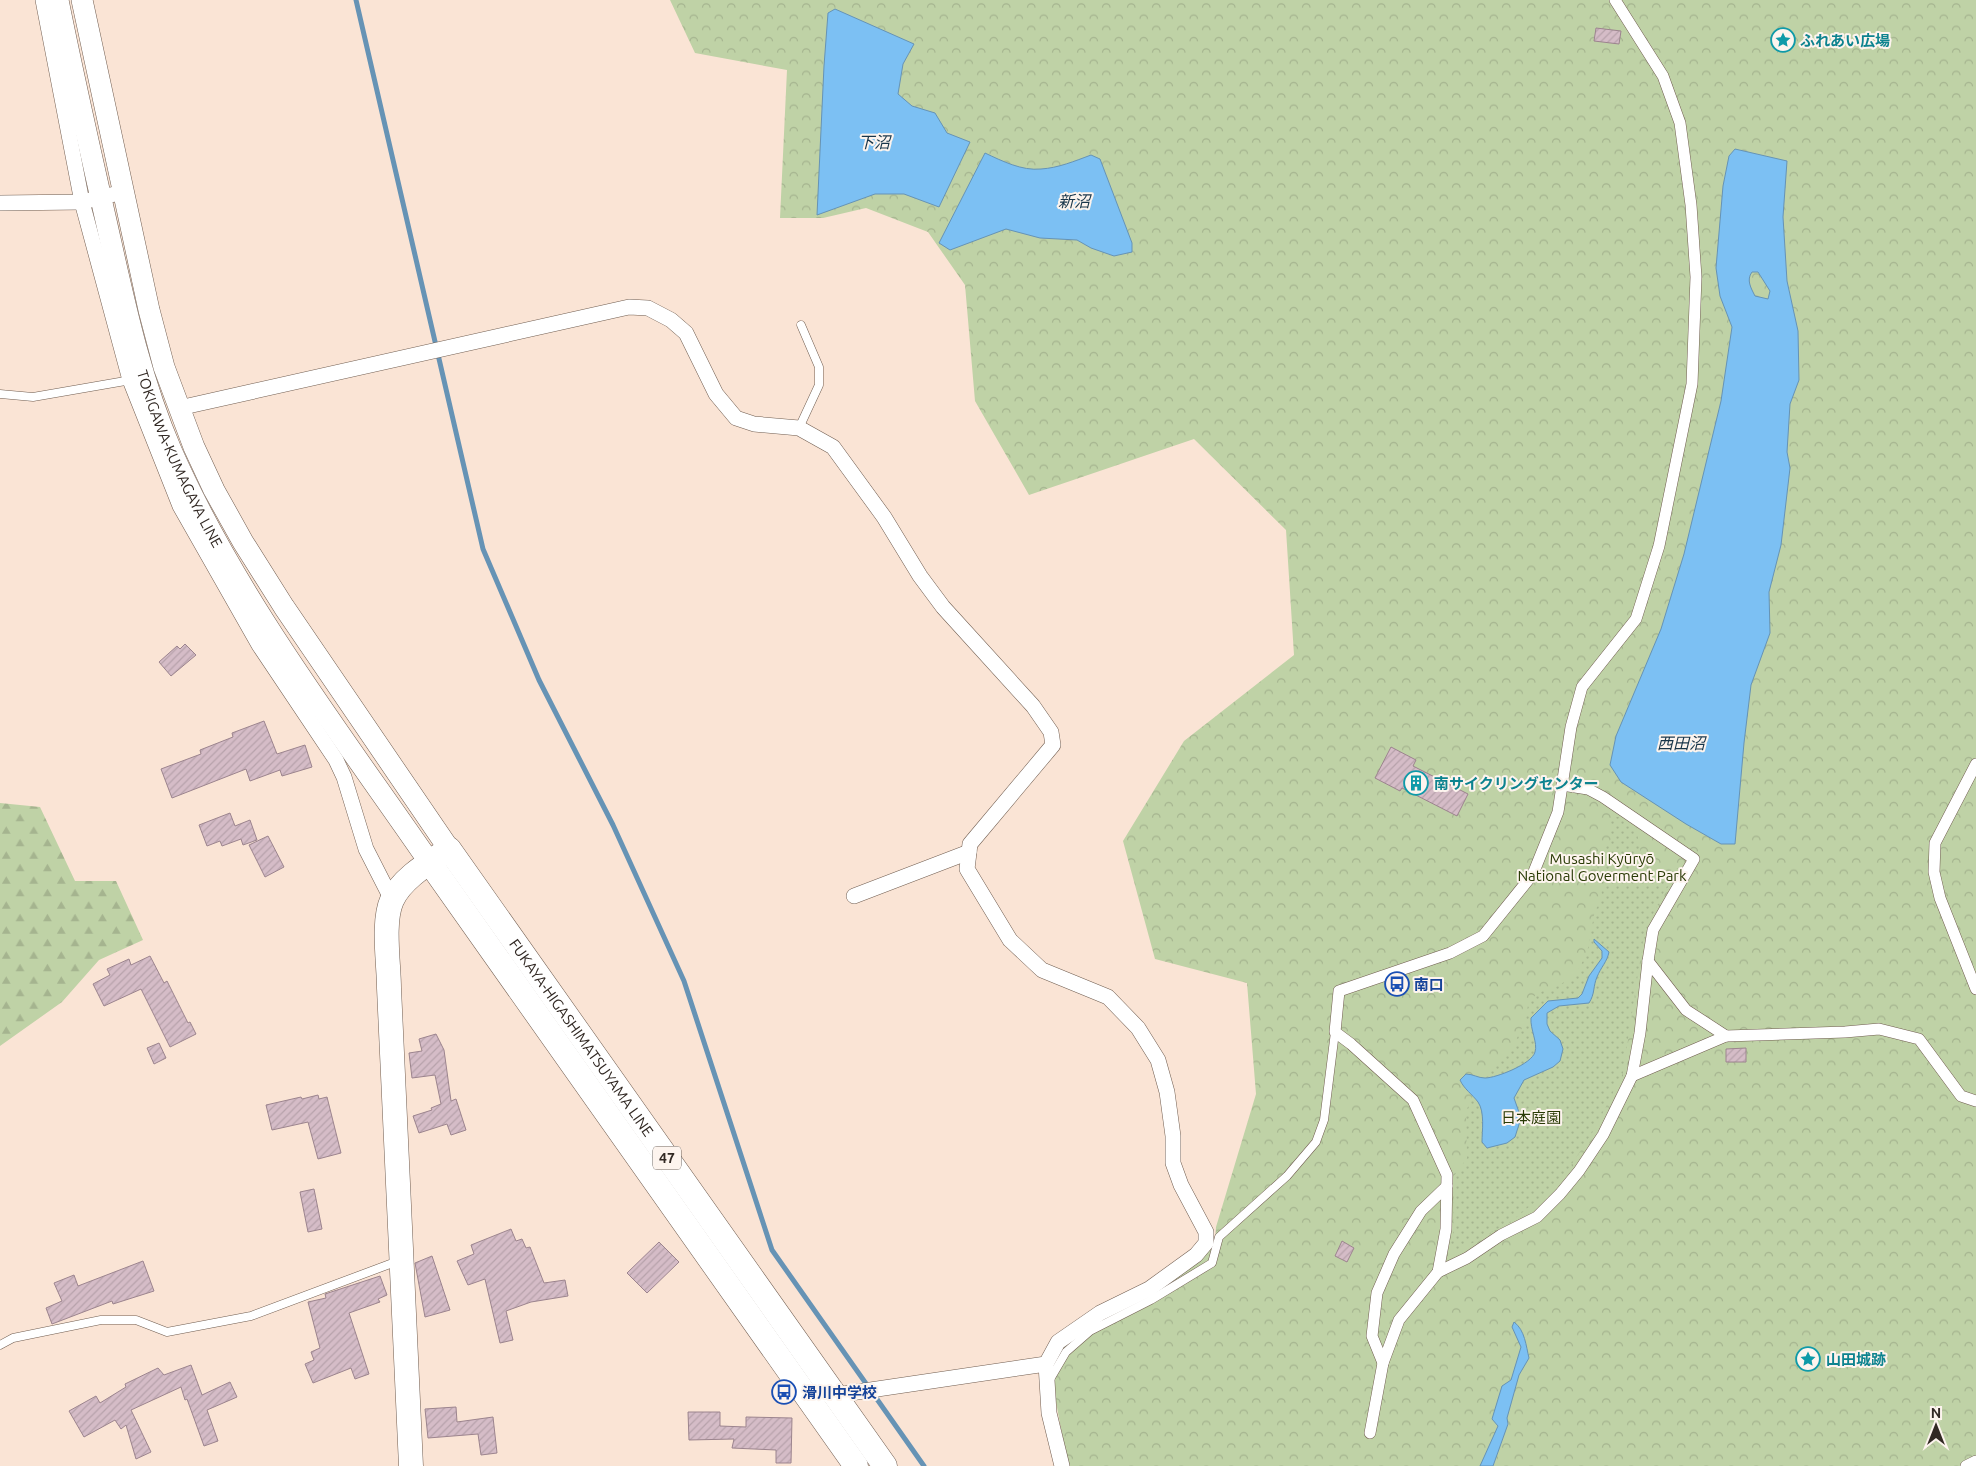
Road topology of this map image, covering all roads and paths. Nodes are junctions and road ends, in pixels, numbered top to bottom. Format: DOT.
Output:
graph roads {
  1 [pos="43,0"];
  2 [pos="58,0"];
  3 [pos="82,0"];
  4 [pos="1615,0"];
  5 [pos="123,192"];
  6 [pos="92,200"];
  7 [pos="0,203"];
  8 [pos="801,325"];
  9 [pos="137,378"];
  10 [pos="0,394"];
  11 [pos="179,408"];
  12 [pos="799,428"];
  13 [pos="1976,764"];
  14 [pos="1562,785"];
  15 [pos="449,849"];
  16 [pos="969,852"];
  17 [pos="430,863"];
  18 [pos="854,896"];
  19 [pos="392,900"];
  20 [pos="1648,961"];
  21 [pos="1976,989"];
  22 [pos="1335,1032"];
  23 [pos="1726,1036"];
  24 [pos="1632,1076"];
  25 [pos="1976,1101"];
  26 [pos="1447,1186"];
  27 [pos="402,1260"];
  28 [pos="1438,1272"];
  29 [pos="0,1345"];
  30 [pos="1383,1363"];
  31 [pos="1046,1364"];
  32 [pos="1046,1386"];
  33 [pos="834,1395"];
  34 [pos="810,1400"];
  35 [pos="1370,1433"];
  36 [pos="1976,1461"];
  37 [pos="411,1466"];
  38 [pos="856,1466"];
  39 [pos="885,1466"];
  40 [pos="1062,1466"];
  41 [pos="1966,1466"];
  1 -- 6 [label="street"];
  2 -- 6 [label="main road, TOKIGAWA-KUMAGAYA LINE"];
  3 -- 5 [label="main road, TOKIGAWA-KUMAGAYA LINE"];
  4 -- 14 [label="street"];
  5 -- 6 [label="street"];
  5 -- 11 [label="main road, TOKIGAWA-KUMAGAYA LINE"];
  6 -- 7 [label="street"];
  6 -- 9 [label="main road, TOKIGAWA-KUMAGAYA LINE"];
  8 -- 12 [label="lane"];
  9 -- 10 [label="lane"];
  9 -- 17 [label="main road, TOKIGAWA-KUMAGAYA LINE"];
  9 -- 19 [label="street"];
  11 -- 12 [label="street"];
  11 -- 15 [label="main road, TOKIGAWA-KUMAGAYA LINE"];
  12 -- 16 [label="street"];
  13 -- 21 [label="street"];
  14 -- 20 [label="street"];
  14 -- 22 [label="street"];
  15 -- 17 [label="main road"];
  15 -- 33 [label="main road, FUKAYA-HIGASHIMATSUYAMA LINE / 47"];
  16 -- 18 [label="street"];
  16 -- 31 [label="street"];
  17 -- 19 [label="main road"];
  17 -- 34 [label="main road, FUKAYA-HIGASHIMATSUYAMA LINE / 47"];
  19 -- 27 [label="main road"];
  20 -- 23 [label="street"];
  20 -- 24 [label="street"];
  22 -- 26 [label="street"];
  22 -- 32 [label="lane"];
  23 -- 24 [label="street"];
  23 -- 25 [label="street"];
  24 -- 28 [label="street"];
  26 -- 28 [label="street"];
  26 -- 30 [label="street"];
  27 -- 29 [label="lane"];
  27 -- 37 [label="main road"];
  28 -- 30 [label="street"];
  30 -- 35 [label="street"];
  31 -- 32 [label="street"];
  31 -- 33 [label="street"];
  32 -- 40 [label="street"];
  33 -- 34 [label="street"];
  33 -- 39 [label="main road, FUKAYA-HIGASHIMATSUYAMA LINE / 47"];
  34 -- 38 [label="main road, FUKAYA-HIGASHIMATSUYAMA LINE / 47"];
  36 -- 41 [label="street"];
}
